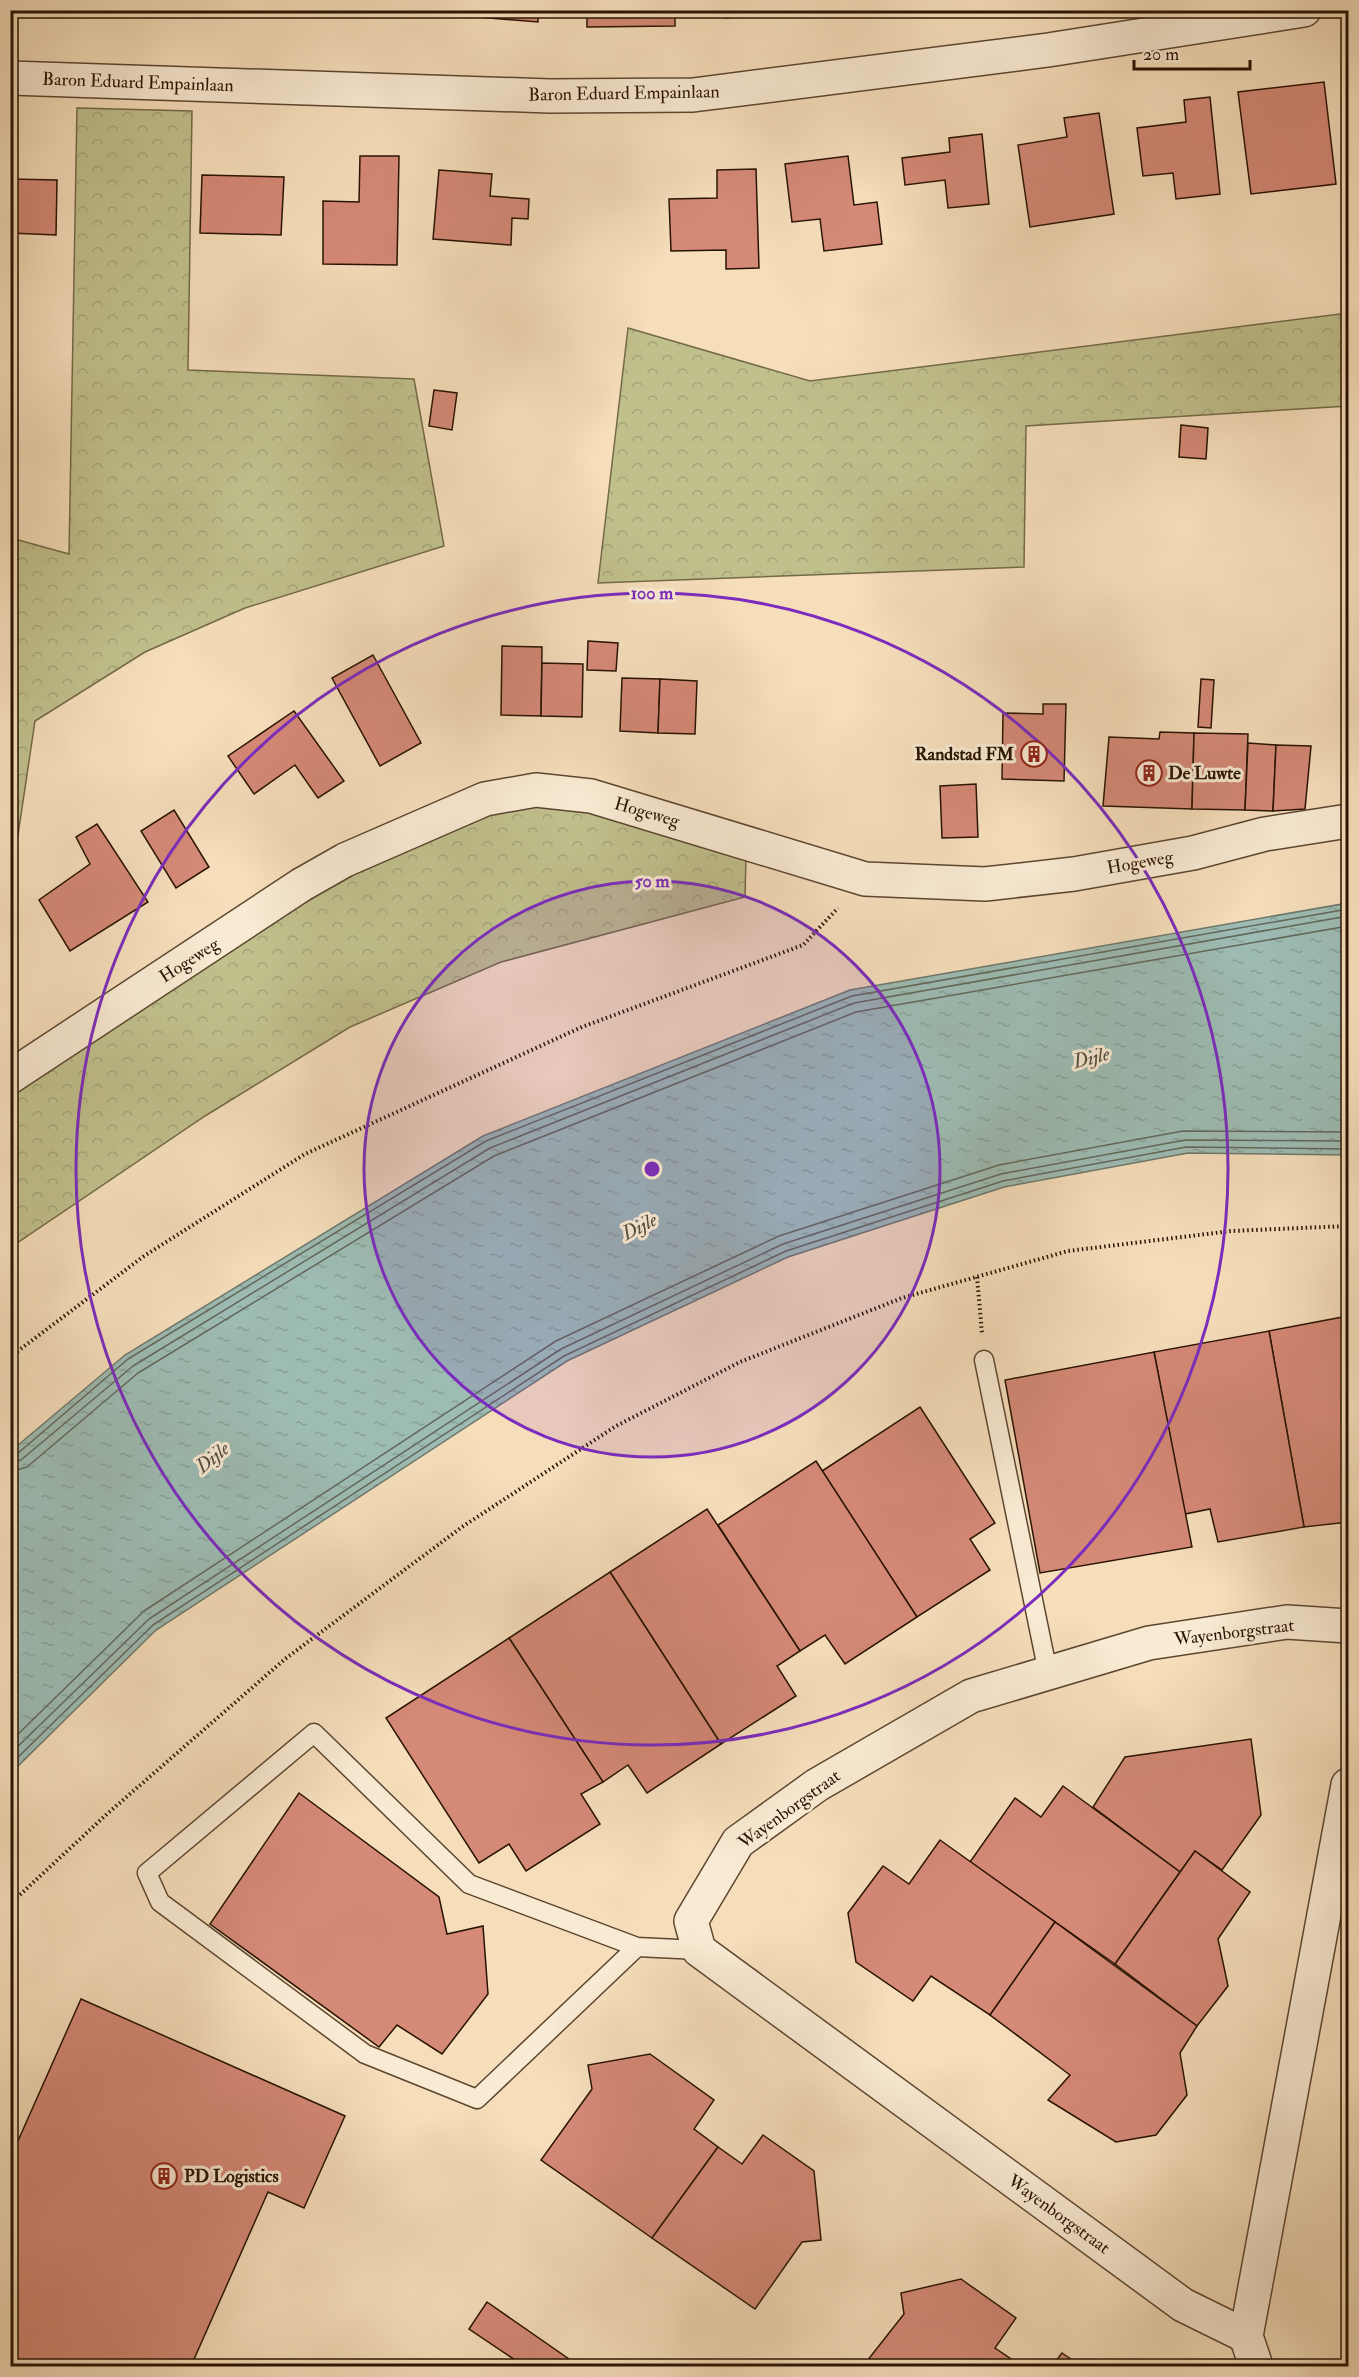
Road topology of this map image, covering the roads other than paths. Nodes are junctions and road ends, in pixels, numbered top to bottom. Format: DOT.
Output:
graph roads {
  1 [pos="1304,10"];
  2 [pos="10,78"];
  3 [pos="1348,821"];
  4 [pos="10,1077"];
  5 [pos="984,1360"];
  6 [pos="1348,1626"];
  7 [pos="1048,1673"];
  8 [pos="1348,1785"];
  9 [pos="636,1947"];
  10 [pos="699,1950"];
  11 [pos="1246,2336"];
  12 [pos="1256,2367"];
  1 -- 2 [label="street, Baron Eduard Empainlaan"];
  3 -- 4 [label="street, Hogeweg"];
  5 -- 7 [label="lane"];
  6 -- 7 [label="street, Wayenborgstraat"];
  7 -- 10 [label="street, Wayenborgstraat"];
  8 -- 11 [label="street"];
  9 -- 9 [label="lane"];
  9 -- 10 [label="lane"];
  10 -- 11 [label="street, Wayenborgstraat"];
  11 -- 12 [label="street"];
}
